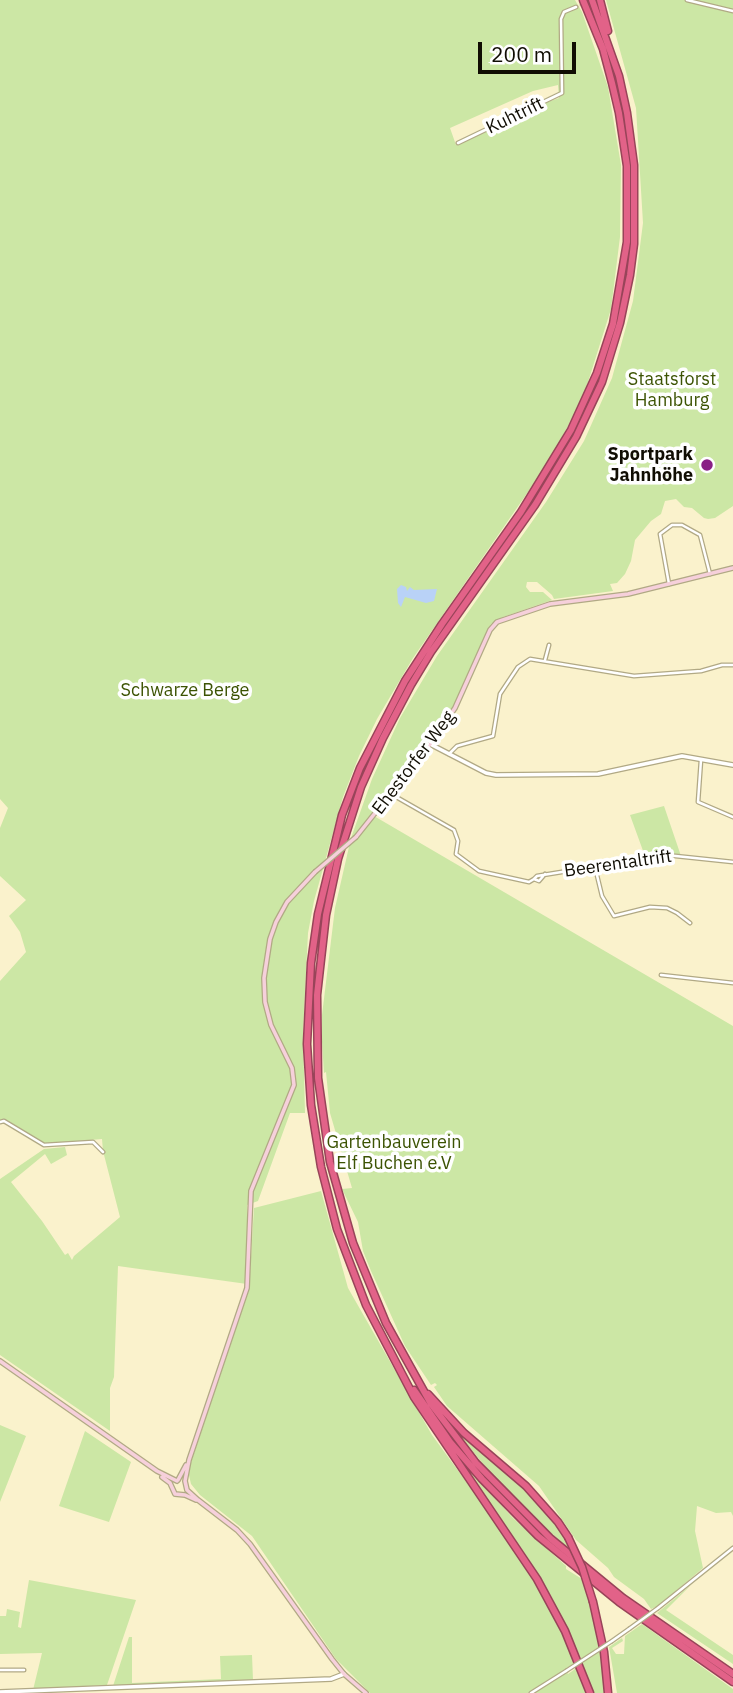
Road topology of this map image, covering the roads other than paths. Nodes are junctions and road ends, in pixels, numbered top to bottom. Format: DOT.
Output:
graph roads {
  1 [pos="583,0"];
  2 [pos="592,0"];
  3 [pos="600,0"];
  4 [pos="687,0"];
  5 [pos="576,6"];
  6 [pos="733,11"];
  7 [pos="611,47"];
  8 [pos="458,143"];
  9 [pos="733,568"];
  10 [pos="710,574"];
  11 [pos="669,584"];
  12 [pos="549,645"];
  13 [pos="545,660"];
  14 [pos="733,665"];
  15 [pos="430,744"];
  16 [pos="449,754"];
  17 [pos="701,759"];
  18 [pos="733,765"];
  19 [pos="391,794"];
  20 [pos="733,817"];
  21 [pos="733,862"];
  22 [pos="595,867"];
  23 [pos="690,923"];
  24 [pos="661,975"];
  25 [pos="733,983"];
  26 [pos="0,1122"];
  27 [pos="103,1152"];
  28 [pos="0,1361"];
  29 [pos="398,1368"];
  30 [pos="422,1387"];
  31 [pos="189,1460"];
  32 [pos="157,1471"];
  33 [pos="177,1480"];
  34 [pos="185,1483"];
  35 [pos="172,1487"];
  36 [pos="187,1488"];
  37 [pos="182,1494"];
  38 [pos="198,1500"];
  39 [pos="733,1548"];
  40 [pos="0,1670"];
  41 [pos="24,1670"];
  42 [pos="344,1674"];
  43 [pos="733,1674"];
  44 [pos="733,1682"];
  45 [pos="0,1692"];
  46 [pos="366,1693"];
  47 [pos="531,1693"];
  48 [pos="590,1693"];
  49 [pos="608,1693"];
  1 -- 29 [label="highway"];
  2 -- 7 [label="highway"];
  3 -- 7 [label="highway"];
  4 -- 6 [label="street"];
  5 -- 8 [label="street, Kuhtrift"];
  7 -- 30 [label="highway"];
  9 -- 10 [label="main road, Ehestorfer Weg"];
  10 -- 11 [label="main road, Ehestorfer Weg"];
  10 -- 11 [label="street"];
  11 -- 15 [label="main road, Ehestorfer Weg"];
  12 -- 13 [label="street"];
  13 -- 14 [label="street"];
  13 -- 16 [label="street"];
  15 -- 16 [label="street"];
  15 -- 19 [label="main road, Ehestorfer Weg"];
  16 -- 17 [label="street"];
  17 -- 18 [label="street"];
  17 -- 20 [label="street"];
  19 -- 22 [label="street, Beerentaltrift"];
  19 -- 31 [label="main road, Ehestorfer Weg, bridge"];
  21 -- 22 [label="street, Beerentaltrift"];
  22 -- 23 [label="street"];
  24 -- 25 [label="street"];
  26 -- 27 [label="street"];
  28 -- 32 [label="main road"];
  29 -- 44 [label="highway"];
  29 -- 48 [label="highway"];
  30 -- 43 [label="highway"];
  30 -- 49 [label="highway, bridge"];
  31 -- 33 [label="main road"];
  31 -- 34 [label="main road"];
  32 -- 33 [label="main road"];
  32 -- 35 [label="main road"];
  33 -- 34 [label="main road"];
  33 -- 35 [label="main road"];
  34 -- 36 [label="main road"];
  35 -- 37 [label="main road"];
  36 -- 37 [label="main road"];
  36 -- 38 [label="main road"];
  37 -- 38 [label="main road"];
  38 -- 42 [label="main road"];
  39 -- 47 [label="street, bridge"];
  40 -- 41 [label="street"];
  42 -- 45 [label="street"];
  42 -- 46 [label="main road"];
}
